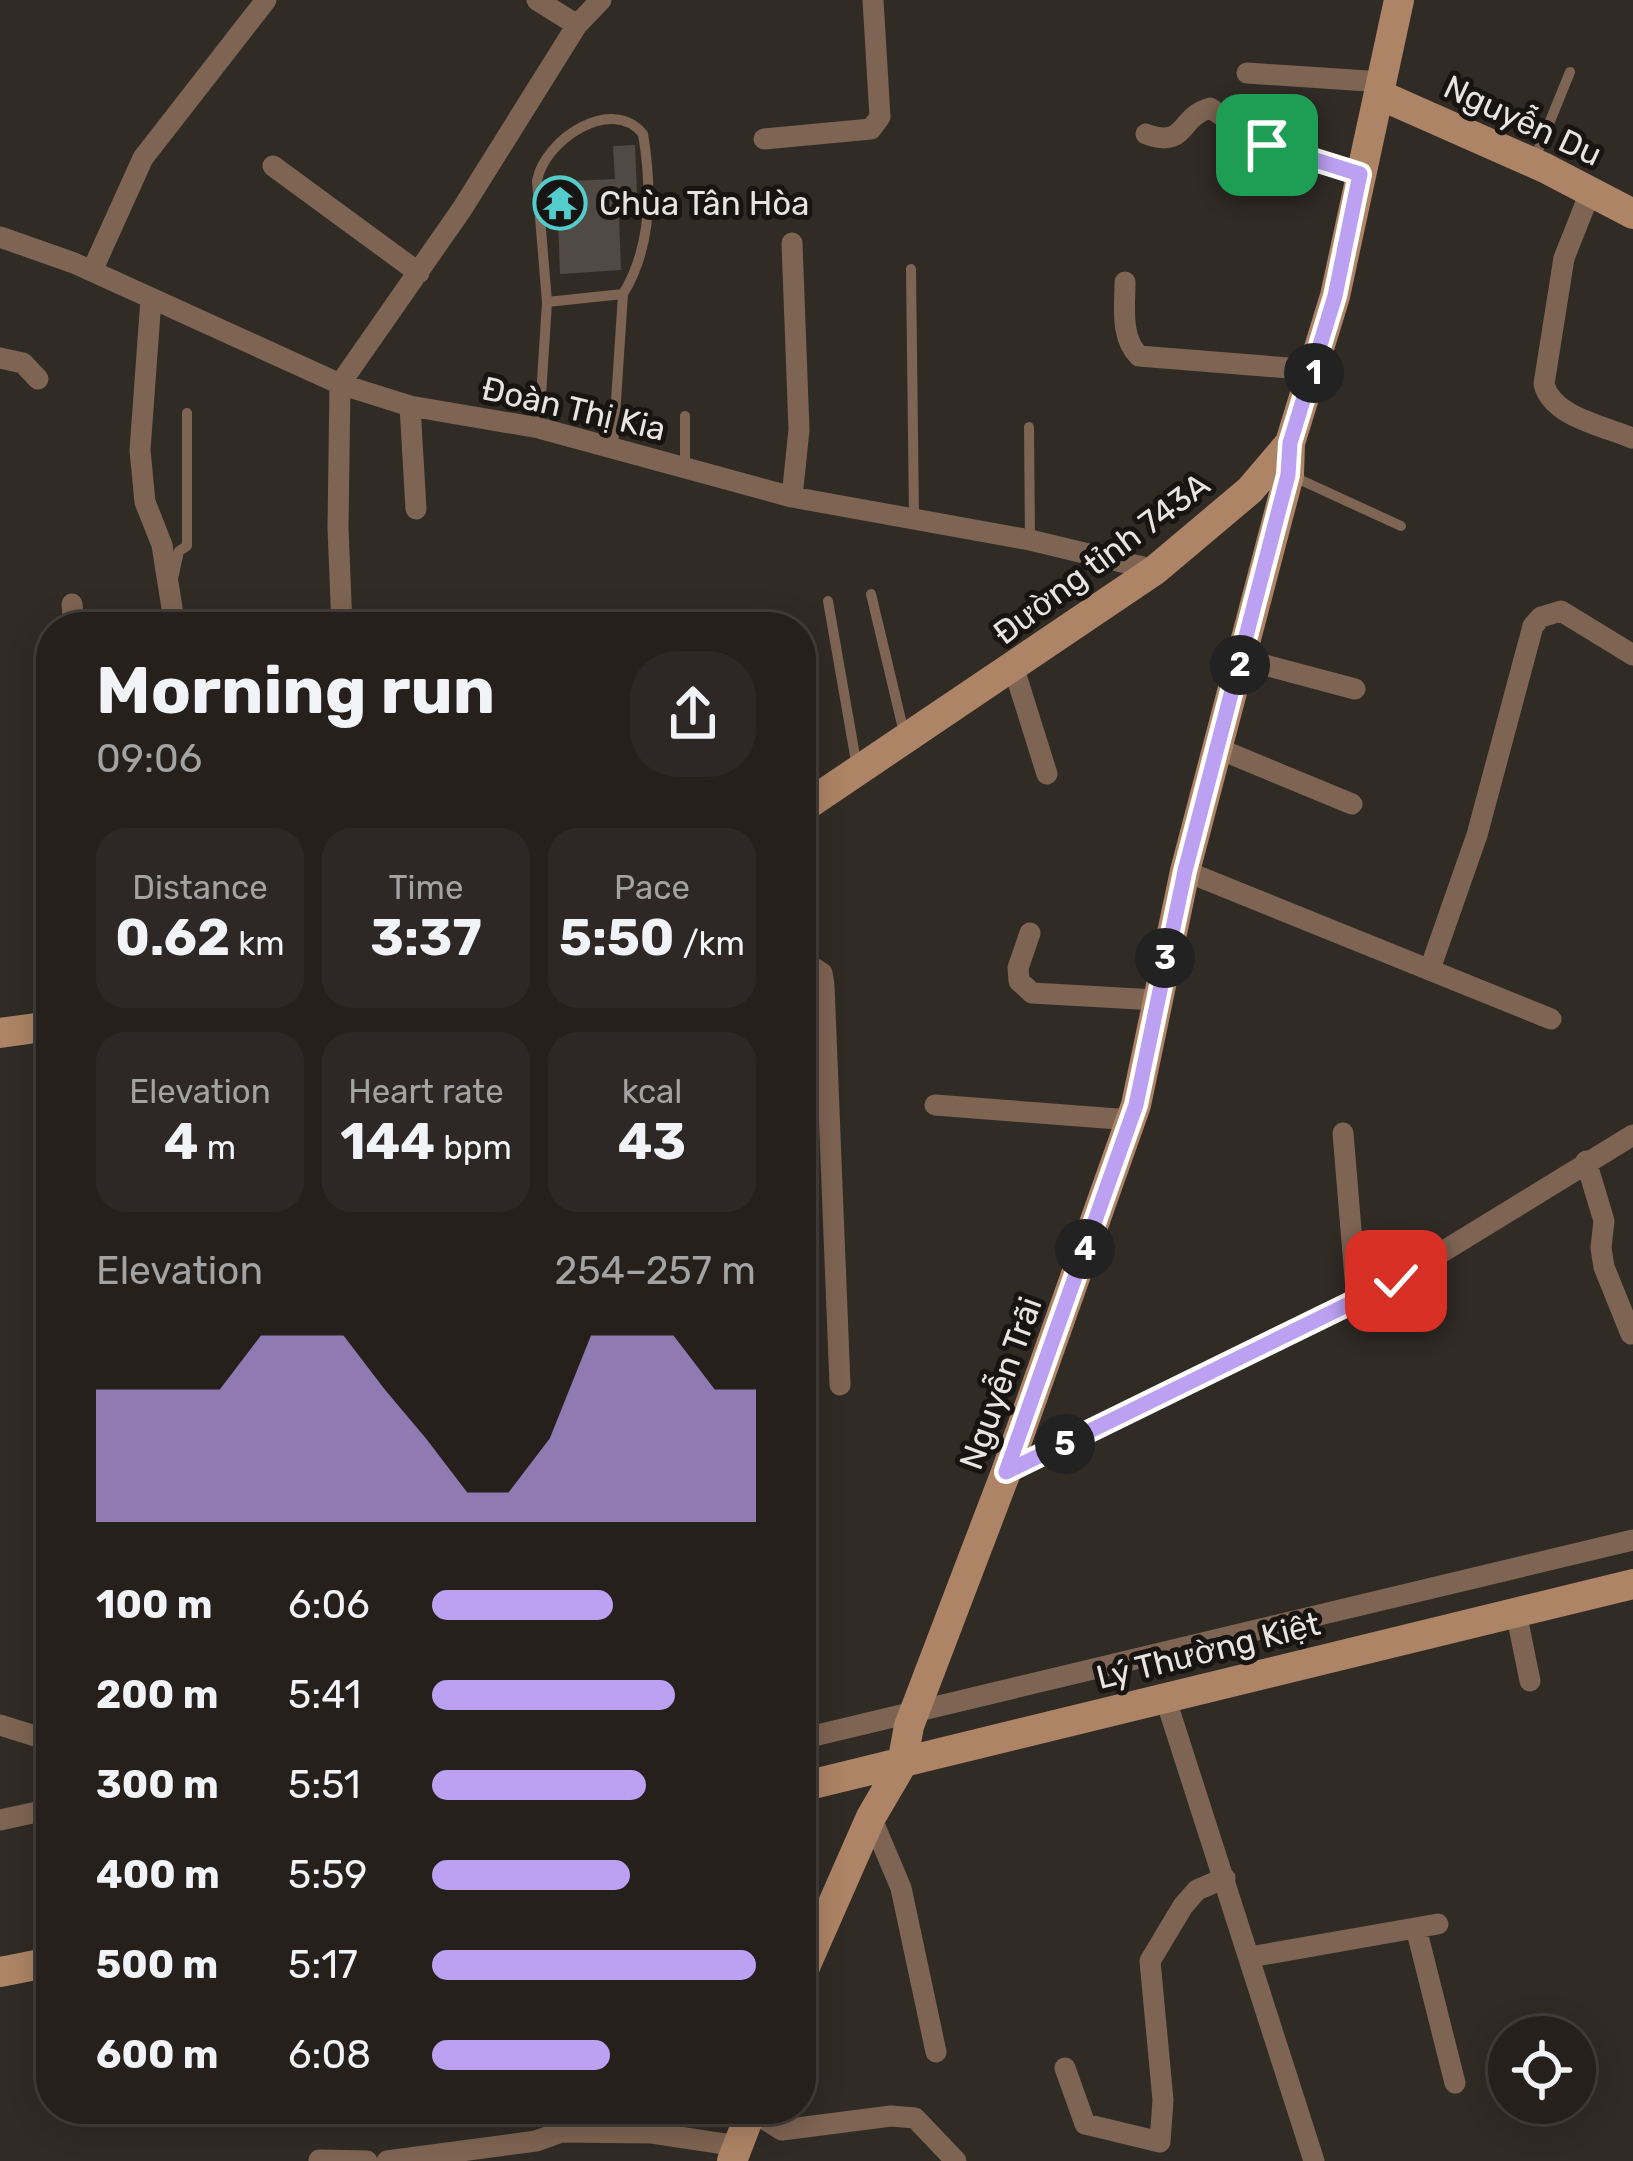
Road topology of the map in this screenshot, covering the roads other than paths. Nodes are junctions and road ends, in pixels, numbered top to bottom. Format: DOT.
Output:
graph roads {
  1 [pos="266,0"];
  2 [pos="537,0"];
  3 [pos="601,0"];
  4 [pos="873,0"];
  5 [pos="1399,0"];
  6 [pos="577,25"];
  7 [pos="1570,72"];
  8 [pos="1247,74"];
  9 [pos="1382,88"];
  10 [pos="1146,134"];
  11 [pos="764,139"];
  12 [pos="1532,163"];
  13 [pos="273,166"];
  14 [pos="1360,174"];
  15 [pos="1591,190"];
  16 [pos="1633,214"];
  17 [pos="0,237"];
  18 [pos="792,243"];
  19 [pos="911,269"];
  20 [pos="92,272"];
  21 [pos="419,273"];
  22 [pos="1125,282"];
  23 [pos="623,294"];
  24 [pos="151,299"];
  25 [pos="547,302"];
  26 [pos="0,358"];
  27 [pos="1315,370"];
  28 [pos="38,379"];
  29 [pos="340,384"];
  30 [pos="410,406"];
  31 [pos="187,413"];
  32 [pos="685,416"];
  33 [pos="1029,427"];
  34 [pos="539,428"];
  35 [pos="1632,437"];
  36 [pos="1290,443"];
  37 [pos="613,447"];
  38 [pos="685,469"];
  39 [pos="1288,475"];
  40 [pos="792,497"];
  41 [pos="416,509"];
  42 [pos="914,518"];
  43 [pos="1401,526"];
  44 [pos="1030,540"];
  45 [pos="1155,570"];
  46 [pos="172,588"];
  47 [pos="871,594"];
  48 [pos="828,602"];
  49 [pos="174,612"];
  50 [pos="341,612"];
  51 [pos="1633,655"];
  52 [pos="1242,659"];
  53 [pos="1014,669"];
  54 [pos="1354,689"];
  55 [pos="905,740"];
  56 [pos="1219,749"];
  57 [pos="858,771"];
  58 [pos="1047,774"];
  59 [pos="816,799"];
  60 [pos="1352,804"];
  61 [pos="1185,871"];
  62 [pos="1030,933"];
  63 [pos="816,969"];
  64 [pos="1430,969"];
  65 [pos="1156,1000"];
  66 [pos="1551,1019"];
  67 [pos="36,1028"];
  68 [pos="0,1033"];
  69 [pos="935,1105"];
  70 [pos="1131,1120"];
  71 [pos="1343,1133"];
  72 [pos="1633,1135"];
  73 [pos="1586,1161"];
  74 [pos="1357,1302"];
  75 [pos="1631,1334"];
  76 [pos="840,1385"];
  77 [pos="1006,1472"];
  78 [pos="1633,1540"];
  79 [pos="1633,1583"];
  80 [pos="1516,1612"];
  81 [pos="1530,1681"];
  82 [pos="1165,1697"];
  83 [pos="915,1711"];
  84 [pos="0,1725"];
  85 [pos="816,1735"];
  86 [pos="36,1736"];
  87 [pos="902,1764"];
  88 [pos="816,1784"];
  89 [pos="36,1812"];
  90 [pos="871,1817"];
  91 [pos="0,1820"];
  92 [pos="1225,1878"];
  93 [pos="816,1942"];
  94 [pos="1250,1958"];
  95 [pos="36,1965"];
  96 [pos="0,1972"];
  97 [pos="936,2052"];
  98 [pos="1065,2068"];
  99 [pos="1455,2083"];
  100 [pos="746,2124"];
  101 [pos="772,2124"];
  102 [pos="735,2154"];
  103 [pos="319,2160"];
  104 [pos="368,2161"];
  105 [pos="387,2161"];
  106 [pos="956,2161"];
  107 [pos="1314,2161"];
  1 -- 20 [label="street"];
  2 -- 6 [label="street"];
  3 -- 6 [label="street"];
  4 -- 11 [label="street"];
  5 -- 9 [label="main road, Đường tỉnh 743A"];
  6 -- 21 [label="street"];
  7 -- 12 [label="lane"];
  8 -- 9 [label="street, Nguyễn Du"];
  9 -- 12 [label="main road, Nguyễn Du"];
  9 -- 14 [label="main road, Đường tỉnh 743A"];
  10 -- 14 [label="street"];
  12 -- 15 [label="main road, Nguyễn Du"];
  13 -- 21 [label="street"];
  14 -- 27 [label="main road, Đường tỉnh 743A"];
  15 -- 16 [label="main road, Nguyễn Du"];
  15 -- 35 [label="street"];
  17 -- 20 [label="street, Đoàn Thị Kia"];
  18 -- 40 [label="street"];
  19 -- 42 [label="lane"];
  20 -- 24 [label="street, Đoàn Thị Kia"];
  21 -- 29 [label="street"];
  22 -- 27 [label="street"];
  23 -- 25 [label="lane"];
  23 -- 25 [label="lane"];
  23 -- 37 [label="lane"];
  24 -- 29 [label="street, Đoàn Thị Kia"];
  24 -- 46 [label="street"];
  25 -- 34 [label="lane"];
  26 -- 28 [label="street"];
  27 -- 36 [label="main road, Đường tỉnh 743A"];
  29 -- 30 [label="street, Đoàn Thị Kia"];
  29 -- 50 [label="street"];
  30 -- 34 [label="street, Đoàn Thị Kia"];
  30 -- 41 [label="street"];
  31 -- 46 [label="lane"];
  32 -- 38 [label="lane"];
  33 -- 44 [label="lane"];
  34 -- 37 [label="street, Đoàn Thị Kia"];
  36 -- 39 [label="main road, Nguyễn Trãi"];
  36 -- 45 [label="main road, Đường tỉnh 743A"];
  37 -- 38 [label="street, Đoàn Thị Kia"];
  38 -- 40 [label="street, Đoàn Thị Kia"];
  39 -- 43 [label="lane"];
  39 -- 52 [label="main road, Nguyễn Trãi"];
  40 -- 42 [label="street, Đoàn Thị Kia"];
  42 -- 44 [label="street, Đoàn Thị Kia"];
  44 -- 45 [label="street, Đoàn Thị Kia"];
  45 -- 53 [label="main road, Đường tỉnh 743A"];
  46 -- 49 [label="street"];
  47 -- 55 [label="lane"];
  48 -- 57 [label="lane"];
  51 -- 64 [label="street"];
  52 -- 54 [label="street"];
  52 -- 56 [label="main road, Nguyễn Trãi"];
  53 -- 55 [label="main road, Đường tỉnh 743A"];
  53 -- 58 [label="street"];
  55 -- 57 [label="main road, Đường tỉnh 743A"];
  56 -- 60 [label="street"];
  56 -- 61 [label="main road, Nguyễn Trãi"];
  57 -- 59 [label="main road, Đường tỉnh 743A"];
  61 -- 64 [label="street"];
  61 -- 65 [label="main road, Nguyễn Trãi"];
  62 -- 65 [label="street"];
  63 -- 76 [label="street"];
  64 -- 66 [label="street"];
  65 -- 70 [label="main road, Nguyễn Trãi"];
  67 -- 68 [label="main road"];
  69 -- 70 [label="street"];
  70 -- 77 [label="main road, Nguyễn Trãi"];
  71 -- 74 [label="street"];
  72 -- 73 [label="street"];
  73 -- 74 [label="street"];
  73 -- 75 [label="street"];
  74 -- 77 [label="street"];
  77 -- 83 [label="main road, Nguyễn Trãi"];
  78 -- 83 [label="street"];
  79 -- 80 [label="main road, Lý Thường Kiệt"];
  80 -- 81 [label="street"];
  80 -- 82 [label="main road, Lý Thường Kiệt"];
  82 -- 87 [label="main road, Lý Thường Kiệt"];
  82 -- 92 [label="street"];
  83 -- 85 [label="street"];
  83 -- 87 [label="main road, Nguyễn Trãi"];
  84 -- 86 [label="street"];
  87 -- 88 [label="main road, Lý Thường Kiệt"];
  87 -- 90 [label="main road, Nguyễn Trãi"];
  89 -- 91 [label="street"];
  90 -- 93 [label="main road, Nguyễn Trãi"];
  90 -- 97 [label="street"];
  92 -- 94 [label="street"];
  92 -- 98 [label="street"];
  94 -- 99 [label="street"];
  94 -- 107 [label="street"];
  95 -- 96 [label="main road"];
  100 -- 102 [label="main road"];
  101 -- 106 [label="street"];
  102 -- 105 [label="street"];
  103 -- 104 [label="street"];
}
